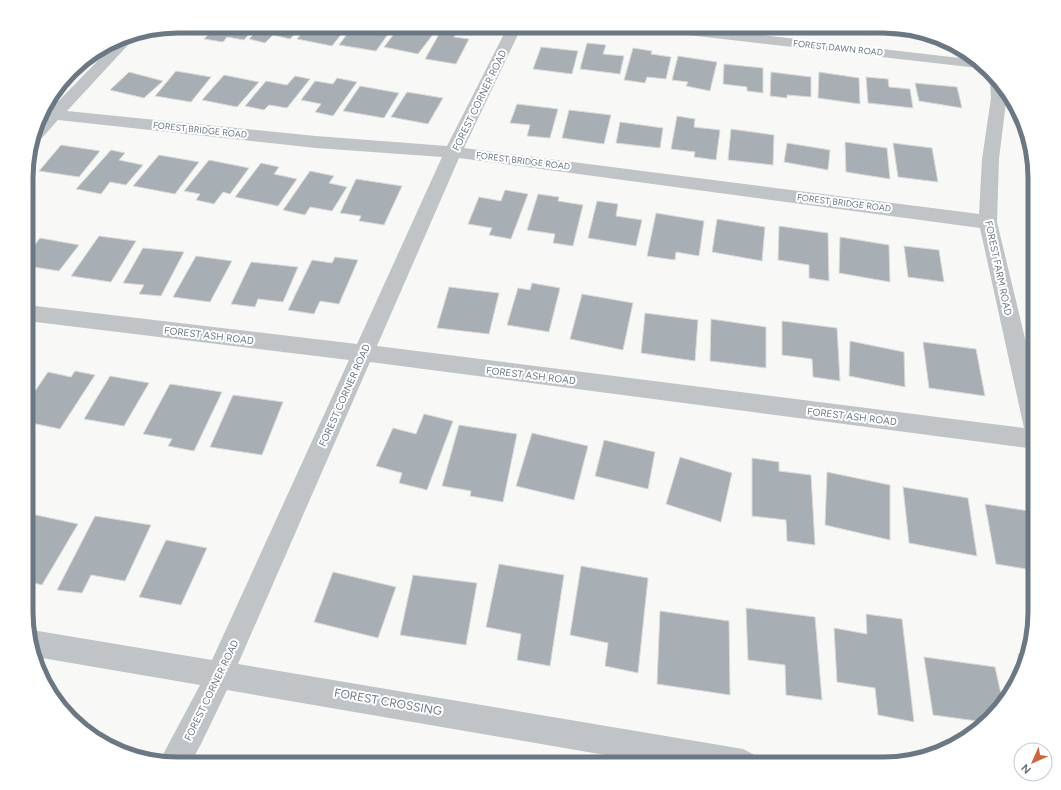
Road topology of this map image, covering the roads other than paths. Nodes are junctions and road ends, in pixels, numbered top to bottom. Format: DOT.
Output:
graph roads {
  1 [pos="512,33"];
  2 [pos="705,33"];
  3 [pos="123,44"];
  4 [pos="972,64"];
  5 [pos="1000,92"];
  6 [pos="56,115"];
  7 [pos="42,128"];
  8 [pos="453,152"];
  9 [pos="988,222"];
  10 [pos="33,314"];
  11 [pos="363,353"];
  12 [pos="1028,397"];
  13 [pos="1028,438"];
  14 [pos="37,644"];
  15 [pos="220,674"];
  16 [pos="177,757"];
  17 [pos="702,757"];
  1 -- 8 [label="street, FOREST CORNER ROAD"];
  2 -- 4 [label="street, FOREST DAWN ROAD"];
  3 -- 6 [label="street"];
  5 -- 9 [label="street, FOREST FARM ROAD"];
  6 -- 7 [label="street"];
  6 -- 8 [label="street, FOREST BRIDGE ROAD"];
  8 -- 9 [label="street, FOREST BRIDGE ROAD"];
  8 -- 11 [label="street, FOREST CORNER ROAD"];
  9 -- 12 [label="street, FOREST FARM ROAD"];
  10 -- 11 [label="street, FOREST ASH ROAD"];
  11 -- 13 [label="street, FOREST ASH ROAD"];
  11 -- 15 [label="street, FOREST CORNER ROAD"];
  14 -- 15 [label="street, FOREST CROSSING"];
  15 -- 16 [label="street, FOREST CORNER ROAD"];
  15 -- 17 [label="street, FOREST CROSSING"];
}
